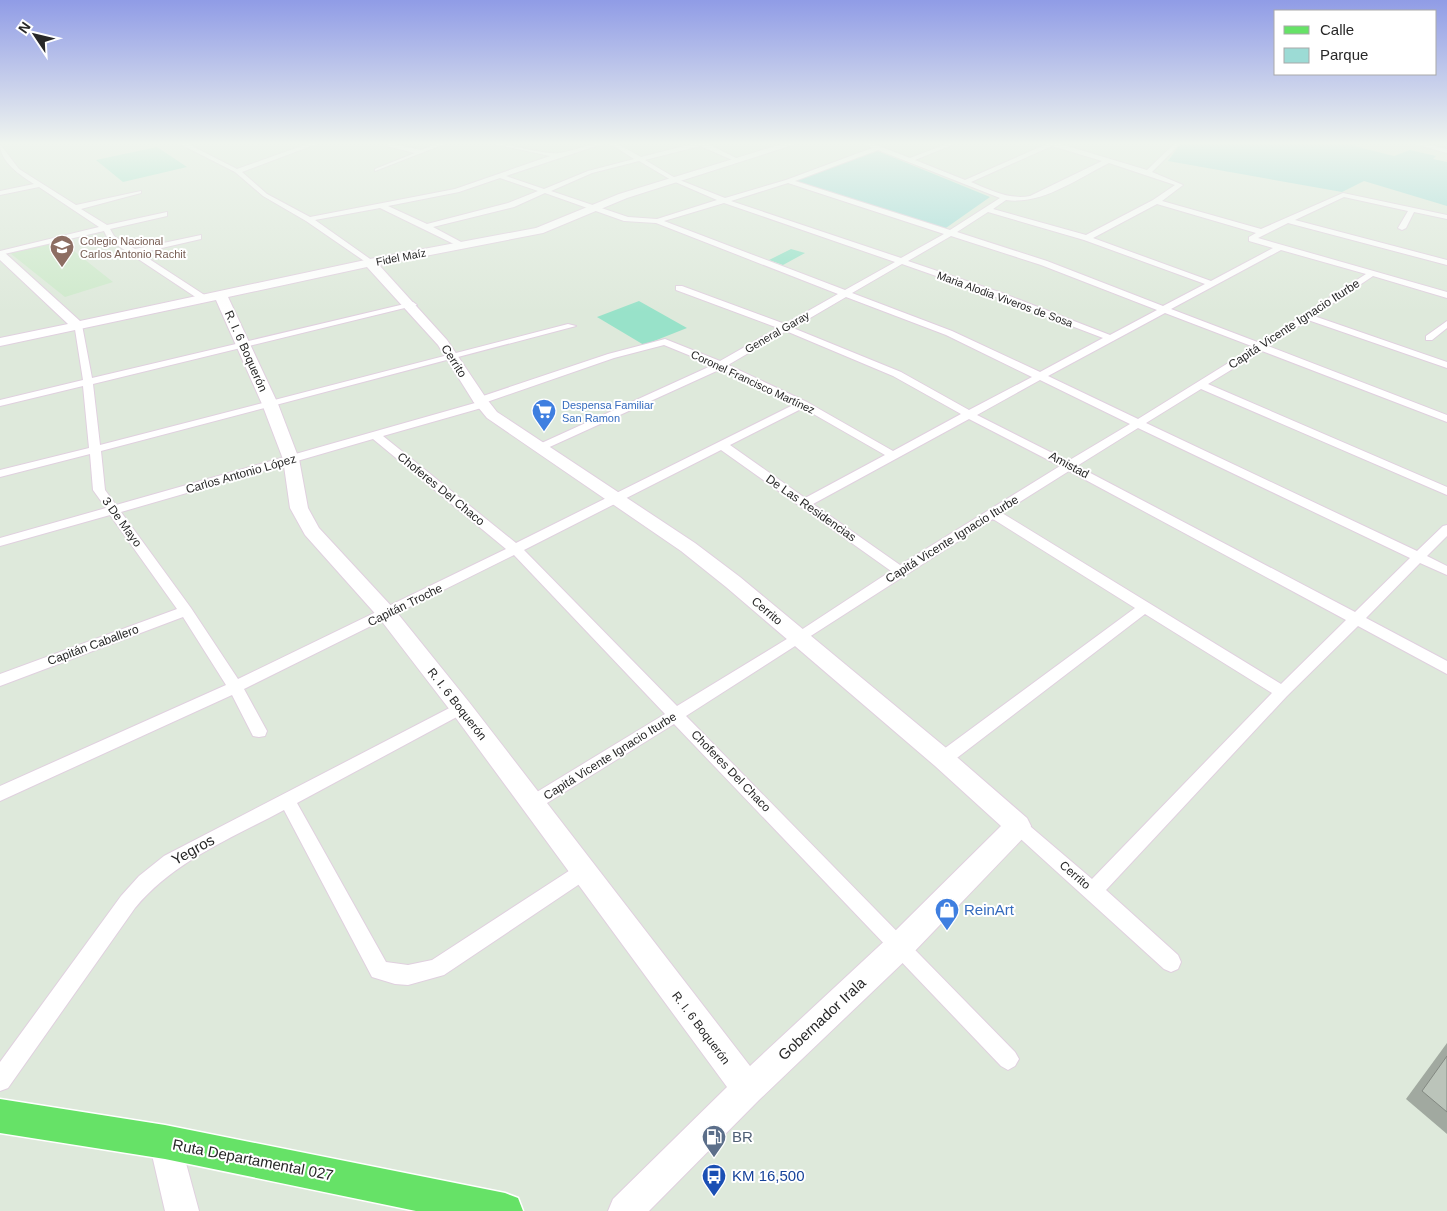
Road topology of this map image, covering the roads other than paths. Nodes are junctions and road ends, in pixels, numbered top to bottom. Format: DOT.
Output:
graph roads {
  1 [pos="62,200"];
  2 [pos="109,200"];
  3 [pos="273,200"];
  4 [pos="413,200"];
  5 [pos="523,200"];
  6 [pos="573,200"];
  7 [pos="616,200"];
  8 [pos="723,200"];
  9 [pos="844,200"];
  10 [pos="1004,200"];
  11 [pos="1160,200"];
  12 [pos="1333,200"];
  13 [pos="1364,200"];
  14 [pos="1156,202"];
  15 [pos="380,205"];
  16 [pos="75,208"];
  17 [pos="598,208"];
  18 [pos="988,210"];
  19 [pos="1412,210"];
  20 [pos="164,214"];
  21 [pos="1447,217"];
  22 [pos="309,219"];
  23 [pos="1287,220"];
  24 [pos="657,221"];
  25 [pos="426,226"];
  26 [pos="106,228"];
  27 [pos="1402,228"];
  28 [pos="1262,232"];
  29 [pos="949,234"];
  30 [pos="198,237"];
  31 [pos="1087,238"];
  32 [pos="460,245"];
  33 [pos="1278,248"];
  34 [pos="134,252"];
  35 [pos="0,254"];
  36 [pos="900,261"];
  37 [pos="370,263"];
  38 [pos="1447,263"];
  39 [pos="1370,275"];
  40 [pos="1212,284"];
  41 [pos="679,288"];
  42 [pos="843,293"];
  43 [pos="1447,295"];
  44 [pos="211,296"];
  45 [pos="413,306"];
  46 [pos="1166,309"];
  47 [pos="1308,316"];
  48 [pos="1447,324"];
  49 [pos="77,325"];
  50 [pos="571,326"];
  51 [pos="786,328"];
  52 [pos="1110,338"];
  53 [pos="1429,338"];
  54 [pos="0,342"];
  55 [pos="666,342"];
  56 [pos="245,346"];
  57 [pos="1261,347"];
  58 [pos="453,356"];
  59 [pos="721,365"];
  60 [pos="1447,366"];
  61 [pos="1042,377"];
  62 [pos="88,382"];
  63 [pos="1199,384"];
  64 [pos="0,403"];
  65 [pos="480,403"];
  66 [pos="270,404"];
  67 [pos="803,404"];
  68 [pos="970,415"];
  69 [pos="1447,419"];
  70 [pos="1138,423"];
  71 [pos="376,436"];
  72 [pos="722,445"];
  73 [pos="539,448"];
  74 [pos="96,449"];
  75 [pos="892,455"];
  76 [pos="291,459"];
  77 [pos="1069,465"];
  78 [pos="0,474"];
  79 [pos="1447,491"];
  80 [pos="616,498"];
  81 [pos="805,503"];
  82 [pos="114,510"];
  83 [pos="992,513"];
  84 [pos="1447,529"];
  85 [pos="0,542"];
  86 [pos="516,550"];
  87 [pos="1420,558"];
  88 [pos="1447,570"];
  89 [pos="900,571"];
  90 [pos="1144,608"];
  91 [pos="186,611"];
  92 [pos="387,614"];
  93 [pos="1356,618"];
  94 [pos="800,638"];
  95 [pos="1447,668"];
  96 [pos="0,680"];
  97 [pos="235,687"];
  98 [pos="1282,692"];
  99 [pos="461,708"];
  100 [pos="676,715"];
  101 [pos="259,731"];
  102 [pos="943,759"];
  103 [pos="0,794"];
  104 [pos="287,800"];
  105 [pos="533,803"];
  106 [pos="1018,826"];
  107 [pos="584,871"];
  108 [pos="1093,891"];
  109 [pos="901,945"];
  110 [pos="1171,962"];
  111 [pos="1008,1059"];
  112 [pos="0,1080"];
  113 [pos="748,1089"];
  114 [pos="0,1116"];
  115 [pos="166,1142"];
  116 [pos="182,1211"];
  117 [pos="505,1211"];
  118 [pos="625,1211"];
  1 -- 16 [label="street"];
  2 -- 16 [label="street"];
  3 -- 22 [label="street"];
  4 -- 15 [label="street"];
  5 -- 25 [label="street"];
  6 -- 17 [label="street"];
  7 -- 17 [label="street, Fidel Maíz"];
  8 -- 24 [label="street"];
  8 -- 36 [label="street, Maria Alodia Viveros de Sosa"];
  9 -- 29 [label="street"];
  10 -- 18 [label="street, General Garay"];
  11 -- 14 [label="street"];
  12 -- 23 [label="street"];
  13 -- 19 [label="street"];
  14 -- 28 [label="street"];
  14 -- 31 [label="street"];
  15 -- 22 [label="street"];
  15 -- 25 [label="street"];
  16 -- 26 [label="street"];
  17 -- 24 [label="street"];
  17 -- 32 [label="street, Fidel Maíz"];
  18 -- 29 [label="street, General Garay"];
  18 -- 31 [label="street"];
  19 -- 21 [label="street"];
  19 -- 27 [label="street"];
  20 -- 26 [label="street"];
  22 -- 37 [label="street"];
  23 -- 28 [label="street"];
  23 -- 38 [label="street"];
  24 -- 42 [label="street"];
  25 -- 32 [label="street"];
  26 -- 34 [label="street"];
  26 -- 35 [label="street"];
  28 -- 33 [label="street"];
  29 -- 36 [label="street, General Garay"];
  29 -- 46 [label="street"];
  30 -- 34 [label="street"];
  31 -- 40 [label="street"];
  32 -- 37 [label="street, Fidel Maíz"];
  33 -- 39 [label="street"];
  33 -- 40 [label="street"];
  34 -- 44 [label="street"];
  35 -- 49 [label="street"];
  36 -- 42 [label="street, General Garay"];
  36 -- 52 [label="street, Maria Alodia Viveros de Sosa"];
  37 -- 44 [label="street, Fidel Maíz"];
  37 -- 45 [label="street, Cerrito"];
  39 -- 43 [label="street"];
  39 -- 47 [label="street, Capitá Vicente Ignacio Iturbe"];
  40 -- 46 [label="street"];
  41 -- 51 [label="street, Amistad"];
  42 -- 51 [label="street, General Garay"];
  42 -- 61 [label="street"];
  44 -- 49 [label="street, Fidel Maíz"];
  44 -- 56 [label="street, R. I. 6 Boquerón"];
  45 -- 56 [label="street"];
  45 -- 58 [label="street, Cerrito"];
  46 -- 52 [label="street"];
  46 -- 57 [label="street"];
  47 -- 57 [label="street, Capitá Vicente Ignacio Iturbe"];
  47 -- 60 [label="street"];
  48 -- 53 [label="street"];
  49 -- 54 [label="street, Fidel Maíz"];
  49 -- 62 [label="street, 3 De Mayo"];
  50 -- 58 [label="street"];
  51 -- 59 [label="street, General Garay"];
  51 -- 68 [label="street, Amistad"];
  52 -- 61 [label="street"];
  55 -- 59 [label="street, Coronel Francisco Martínez"];
  55 -- 65 [label="street, Carlos Antonio López"];
  56 -- 62 [label="street"];
  56 -- 66 [label="street, R. I. 6 Boquerón"];
  57 -- 63 [label="street, Capitá Vicente Ignacio Iturbe"];
  57 -- 69 [label="street"];
  58 -- 65 [label="street, Cerrito"];
  58 -- 66 [label="street"];
  59 -- 67 [label="street, Coronel Francisco Martínez"];
  59 -- 73 [label="street, General Garay"];
  61 -- 68 [label="street"];
  61 -- 70 [label="street"];
  62 -- 64 [label="street"];
  62 -- 74 [label="street, 3 De Mayo"];
  63 -- 70 [label="street, Capitá Vicente Ignacio Iturbe"];
  63 -- 79 [label="street"];
  65 -- 71 [label="street, Carlos Antonio López"];
  65 -- 73 [label="street, Cerrito"];
  66 -- 74 [label="street"];
  66 -- 76 [label="street, R. I. 6 Boquerón"];
  67 -- 72 [label="street, Capitán Troche"];
  67 -- 75 [label="street, Coronel Francisco Martínez"];
  68 -- 75 [label="street"];
  68 -- 77 [label="street, Amistad"];
  70 -- 77 [label="street, Capitá Vicente Ignacio Iturbe"];
  70 -- 87 [label="street"];
  71 -- 76 [label="street, Carlos Antonio López"];
  71 -- 86 [label="street, Choferes Del Chaco"];
  72 -- 80 [label="street, Capitán Troche"];
  72 -- 81 [label="street, De Las Residencias"];
  73 -- 80 [label="street, Cerrito"];
  74 -- 78 [label="street"];
  74 -- 82 [label="street, 3 De Mayo"];
  75 -- 81 [label="street"];
  76 -- 82 [label="street, Carlos Antonio López"];
  76 -- 92 [label="street, R. I. 6 Boquerón"];
  77 -- 83 [label="street, Capitá Vicente Ignacio Iturbe"];
  77 -- 93 [label="street, Amistad"];
  80 -- 86 [label="street, Capitán Troche"];
  80 -- 94 [label="street, Cerrito"];
  81 -- 89 [label="street, De Las Residencias"];
  82 -- 85 [label="street, Carlos Antonio López"];
  82 -- 91 [label="street, 3 De Mayo"];
  83 -- 89 [label="street, Capitá Vicente Ignacio Iturbe"];
  83 -- 90 [label="street"];
  84 -- 87 [label="street"];
  86 -- 92 [label="street, Capitán Troche"];
  86 -- 100 [label="street, Choferes Del Chaco"];
  87 -- 88 [label="street"];
  87 -- 93 [label="street"];
  89 -- 94 [label="street, Capitá Vicente Ignacio Iturbe"];
  90 -- 98 [label="street"];
  90 -- 102 [label="street"];
  91 -- 96 [label="street, Capitán Caballero"];
  91 -- 97 [label="street, 3 De Mayo"];
  92 -- 97 [label="street, Capitán Troche"];
  92 -- 99 [label="street, R. I. 6 Boquerón"];
  93 -- 95 [label="street, Amistad"];
  93 -- 98 [label="street"];
  94 -- 100 [label="street, Capitá Vicente Ignacio Iturbe"];
  94 -- 102 [label="street, Cerrito"];
  97 -- 101 [label="street, 3 De Mayo"];
  97 -- 103 [label="street, Capitán Troche"];
  98 -- 108 [label="street"];
  99 -- 104 [label="street, Yegros"];
  99 -- 105 [label="street, R. I. 6 Boquerón"];
  100 -- 105 [label="street, Capitá Vicente Ignacio Iturbe"];
  100 -- 109 [label="street, Choferes Del Chaco"];
  102 -- 106 [label="street, Cerrito"];
  104 -- 107 [label="street"];
  104 -- 112 [label="street, Yegros"];
  105 -- 107 [label="street, R. I. 6 Boquerón"];
  106 -- 108 [label="street, Cerrito"];
  106 -- 109 [label="street, Gobernador Irala"];
  107 -- 113 [label="street, R. I. 6 Boquerón"];
  108 -- 110 [label="street, Cerrito"];
  109 -- 111 [label="street, Choferes Del Chaco"];
  109 -- 113 [label="street, Gobernador Irala"];
  113 -- 118 [label="street, Gobernador Irala"];
  114 -- 115 [label="main road, Ruta Departamental 027"];
  115 -- 116 [label="street"];
  115 -- 117 [label="main road, Ruta Departamental 027"];
}
